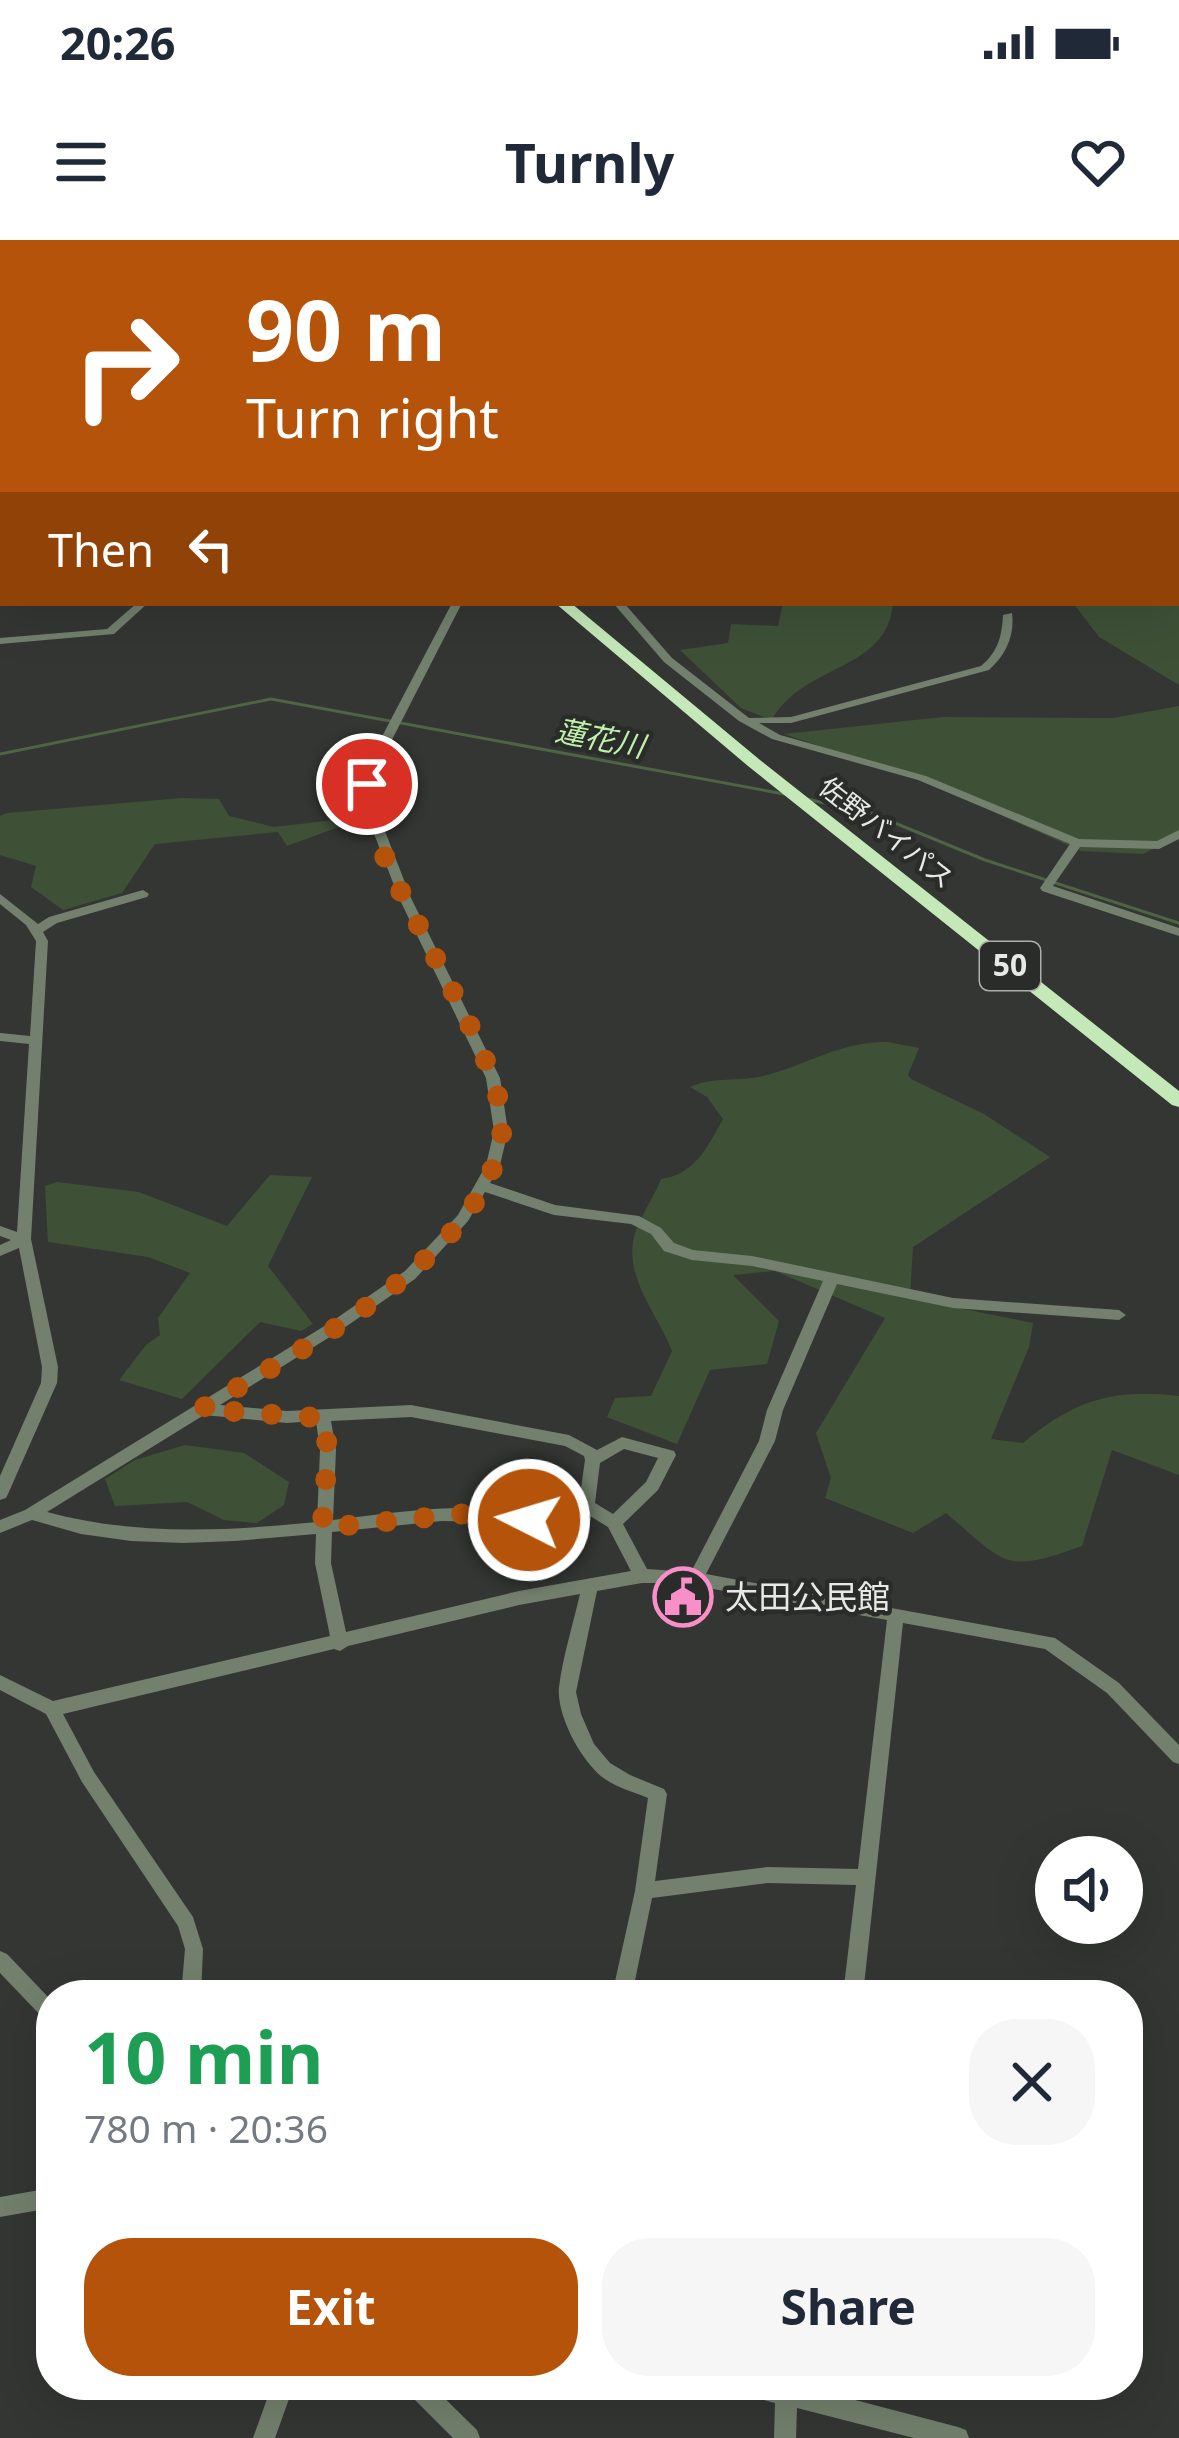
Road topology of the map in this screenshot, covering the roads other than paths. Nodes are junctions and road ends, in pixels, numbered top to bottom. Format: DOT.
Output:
graph roads {
  1 [pos="140,606"];
  2 [pos="455,606"];
  3 [pos="566,606"];
  4 [pos="586,606"];
  5 [pos="621,606"];
  6 [pos="1008,615"];
  7 [pos="0,641"];
  8 [pos="742,719"];
  9 [pos="1179,834"];
  10 [pos="1077,843"];
  11 [pos="143,894"];
  12 [pos="0,898"];
  13 [pos="38,930"];
  14 [pos="1179,932"];
  15 [pos="0,1037"];
  16 [pos="36,1041"];
  17 [pos="1179,1083"];
  18 [pos="1179,1101"];
  19 [pos="482,1186"];
  20 [pos="0,1231"];
  21 [pos="24,1239"];
  22 [pos="0,1251"];
  23 [pos="832,1278"];
  24 [pos="1119,1315"];
  25 [pos="201,1409"];
  26 [pos="323,1418"];
  27 [pos="593,1460"];
  28 [pos="0,1494"];
  29 [pos="587,1506"];
  30 [pos="31,1514"];
  31 [pos="614,1523"];
  32 [pos="0,1527"];
  33 [pos="322,1528"];
  34 [pos="642,1576"];
  35 [pos="696,1577"];
  36 [pos="590,1585"];
  37 [pos="896,1615"];
  38 [pos="340,1644"];
  39 [pos="0,1682"];
  40 [pos="52,1709"];
  41 [pos="1179,1757"];
  42 [pos="864,1877"];
  43 [pos="644,1891"];
  44 [pos="0,1960"];
  45 [pos="192,1980"];
  46 [pos="625,1980"];
  47 [pos="854,1980"];
  48 [pos="36,1997"];
  49 [pos="36,2201"];
  50 [pos="0,2207"];
  51 [pos="278,2400"];
  52 [pos="431,2400"];
  53 [pos="785,2400"];
  54 [pos="821,2400"];
  55 [pos="264,2438"];
  56 [pos="469,2438"];
  57 [pos="784,2438"];
  58 [pos="958,2438"];
  1 -- 7 [label="street"];
  2 -- 19 [label="street"];
  3 -- 18 [label="highway, 佐野バイパス / 50"];
  4 -- 17 [label="highway, 佐野バイパス / 50"];
  5 -- 8 [label="street"];
  6 -- 8 [label="street"];
  8 -- 10 [label="street"];
  9 -- 10 [label="street"];
  10 -- 14 [label="street"];
  11 -- 13 [label="street"];
  12 -- 13 [label="street"];
  13 -- 16 [label="street"];
  15 -- 16 [label="street"];
  16 -- 21 [label="street"];
  19 -- 23 [label="street"];
  19 -- 25 [label="street"];
  20 -- 21 [label="street"];
  21 -- 22 [label="street"];
  21 -- 28 [label="street"];
  23 -- 24 [label="street"];
  23 -- 35 [label="street"];
  25 -- 26 [label="street"];
  25 -- 30 [label="street"];
  26 -- 27 [label="street"];
  26 -- 33 [label="street"];
  27 -- 29 [label="street"];
  27 -- 31 [label="street"];
  29 -- 31 [label="street"];
  29 -- 33 [label="street"];
  30 -- 32 [label="street"];
  30 -- 33 [label="street"];
  31 -- 34 [label="street"];
  33 -- 38 [label="street"];
  34 -- 35 [label="street"];
  34 -- 36 [label="street"];
  35 -- 37 [label="street"];
  36 -- 38 [label="street"];
  36 -- 43 [label="street"];
  37 -- 41 [label="street"];
  37 -- 42 [label="street"];
  38 -- 40 [label="street"];
  39 -- 40 [label="street"];
  40 -- 45 [label="street"];
  42 -- 43 [label="street"];
  42 -- 47 [label="street"];
  43 -- 46 [label="street"];
  44 -- 48 [label="street"];
  49 -- 50 [label="street"];
  51 -- 55 [label="street"];
  52 -- 56 [label="street"];
  53 -- 57 [label="street"];
  54 -- 58 [label="street"];
}
